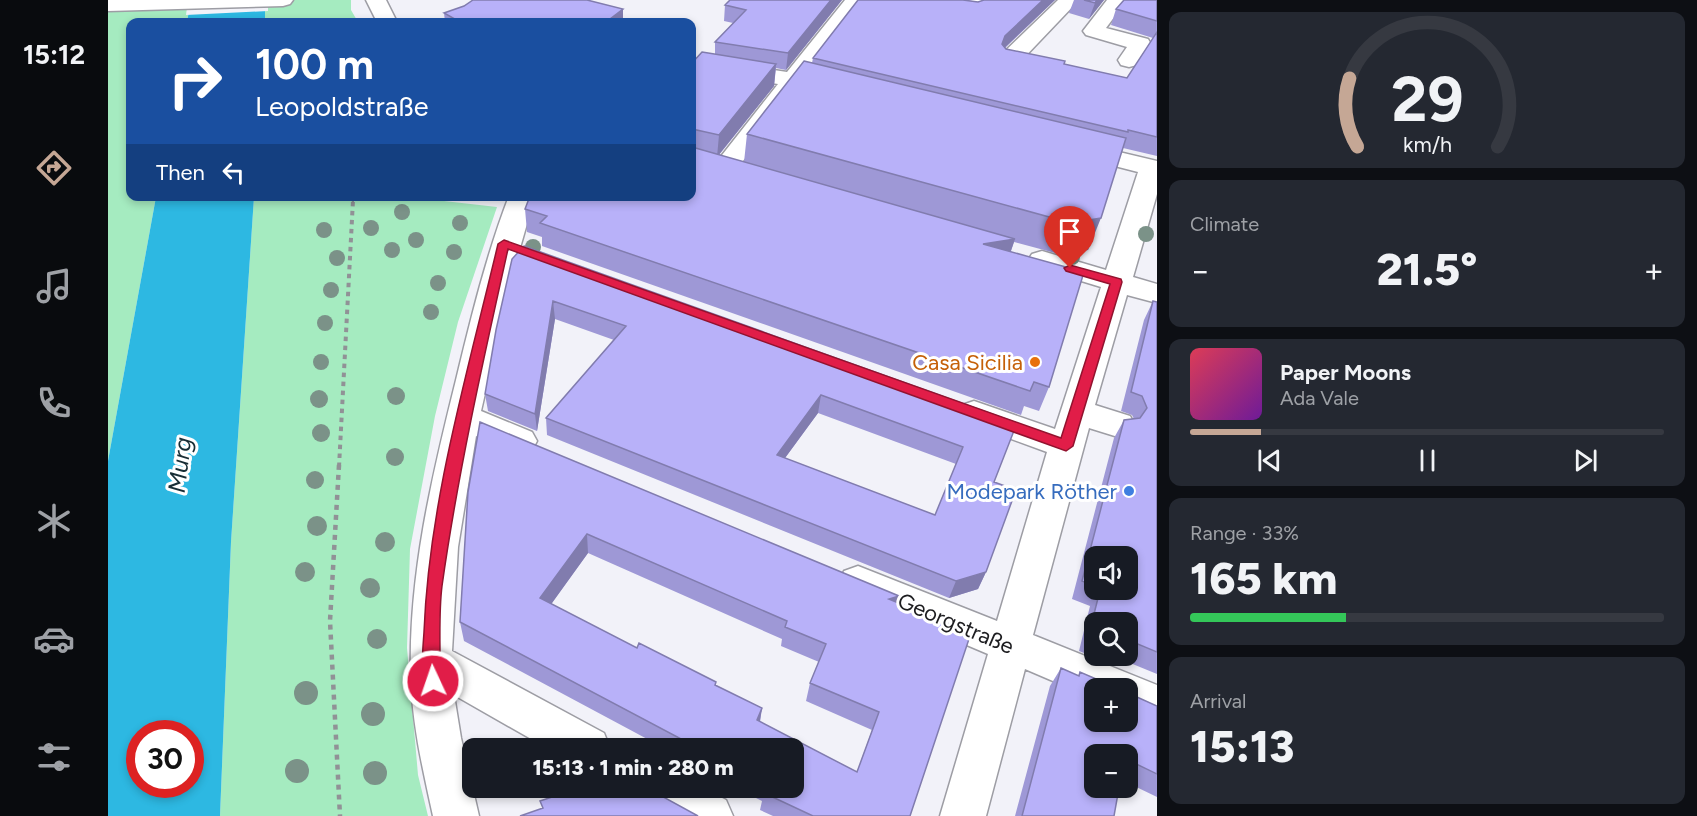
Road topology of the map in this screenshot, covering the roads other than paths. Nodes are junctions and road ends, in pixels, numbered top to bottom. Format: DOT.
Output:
graph roads {
  1 [pos="283,0"];
  2 [pos="376,0"];
  3 [pos="855,0"];
  4 [pos="907,0"];
  5 [pos="979,0"];
  6 [pos="1068,0"];
  7 [pos="1117,0"];
  8 [pos="108,5"];
  9 [pos="385,18"];
  10 [pos="1010,59"];
  11 [pos="1129,60"];
  12 [pos="696,65"];
  13 [pos="794,80"];
  14 [pos="852,94"];
  15 [pos="1060,145"];
  16 [pos="1155,168"];
  17 [pos="725,169"];
  18 [pos="520,201"];
  19 [pos="504,244"];
  20 [pos="1013,252"];
  21 [pos="538,256"];
  22 [pos="1116,282"];
  23 [pos="1157,294"];
  24 [pos="942,401"];
  25 [pos="1077,411"];
  26 [pos="463,417"];
  27 [pos="1118,425"];
  28 [pos="1066,446"];
  29 [pos="551,454"];
  30 [pos="825,568"];
  31 [pos="1011,646"];
  32 [pos="431,661"];
  33 [pos="1092,678"];
  34 [pos="1138,697"];
  35 [pos="1157,705"];
  36 [pos="570,738"];
  37 [pos="677,798"];
  38 [pos="456,816"];
  39 [pos="710,816"];
  40 [pos="963,816"];
  1 -- 8 [label="street"];
  2 -- 9 [label="street"];
  3 -- 13 [label="street"];
  4 -- 5 [label="street"];
  6 -- 10 [label="street"];
  7 -- 11 [label="street"];
  12 -- 13 [label="street"];
  13 -- 14 [label="street"];
  13 -- 17 [label="street"];
  15 -- 16 [label="street"];
  16 -- 22 [label="street"];
  18 -- 19 [label="street"];
  19 -- 21 [label="street"];
  19 -- 26 [label="street"];
  20 -- 22 [label="street"];
  22 -- 23 [label="street"];
  22 -- 25 [label="street"];
  24 -- 28 [label="street"];
  25 -- 27 [label="street"];
  25 -- 28 [label="street"];
  26 -- 29 [label="street"];
  26 -- 32 [label="street"];
  28 -- 31 [label="street"];
  30 -- 31 [label="street, Georgstraße"];
  31 -- 33 [label="street, Georgstraße"];
  31 -- 40 [label="street"];
  32 -- 36 [label="street"];
  32 -- 38 [label="street"];
  34 -- 35 [label="street"];
  37 -- 39 [label="street"];
}
